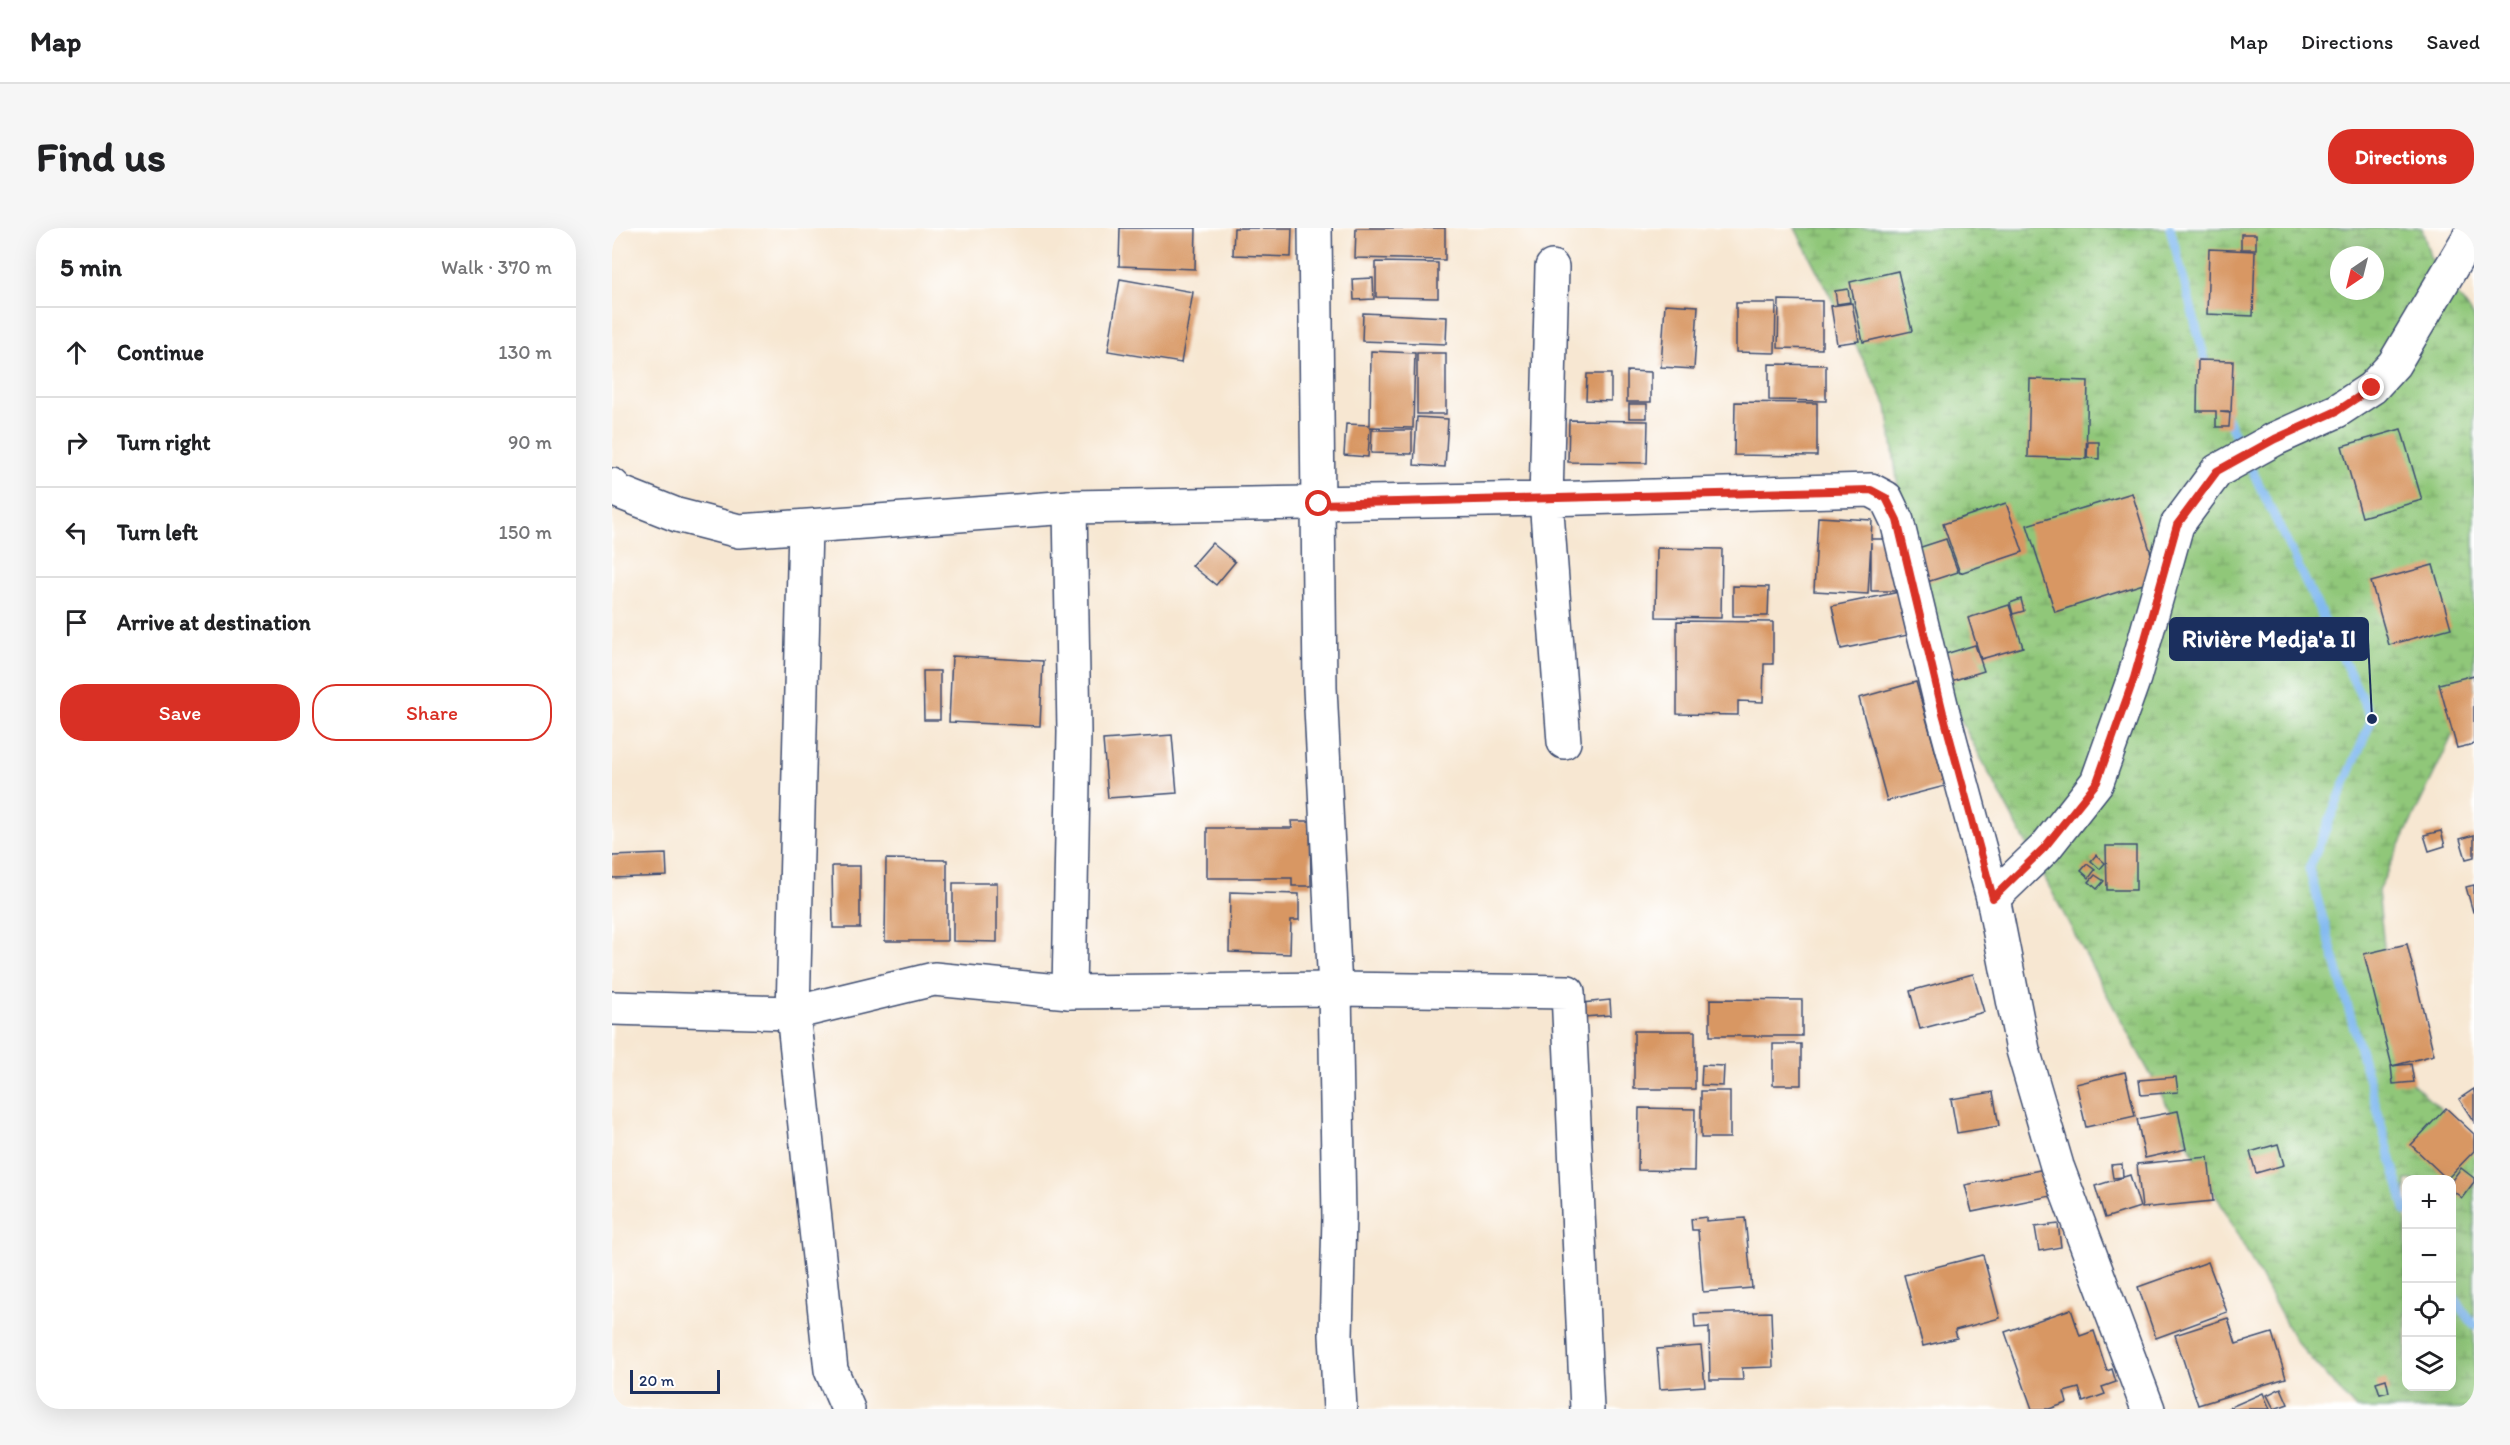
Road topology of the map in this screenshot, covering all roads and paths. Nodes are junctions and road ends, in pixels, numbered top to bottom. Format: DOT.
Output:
graph roads {
  1 [pos="1315,228"];
  2 [pos="2474,229"];
  3 [pos="1552,267"];
  4 [pos="612,485"];
  5 [pos="1546,499"];
  6 [pos="1319,504"];
  7 [pos="1070,507"];
  8 [pos="805,527"];
  9 [pos="1564,742"];
  10 [pos="1993,898"];
  11 [pos="1335,989"];
  12 [pos="1069,992"];
  13 [pos="612,1008"];
  14 [pos="793,1013"];
  15 [pos="848,1409"];
  16 [pos="1340,1409"];
  17 [pos="1587,1409"];
  18 [pos="2148,1409"];
  1 -- 6 [label="street"];
  2 -- 10 [label="street"];
  3 -- 5 [label="street"];
  4 -- 8 [label="street"];
  5 -- 6 [label="street"];
  5 -- 9 [label="street"];
  5 -- 10 [label="street"];
  6 -- 7 [label="street"];
  6 -- 11 [label="street"];
  7 -- 8 [label="street"];
  7 -- 12 [label="street"];
  8 -- 14 [label="street"];
  10 -- 18 [label="street"];
  11 -- 12 [label="street"];
  11 -- 16 [label="street"];
  11 -- 17 [label="street"];
  12 -- 14 [label="street"];
  13 -- 14 [label="street"];
  14 -- 15 [label="street"];
}
